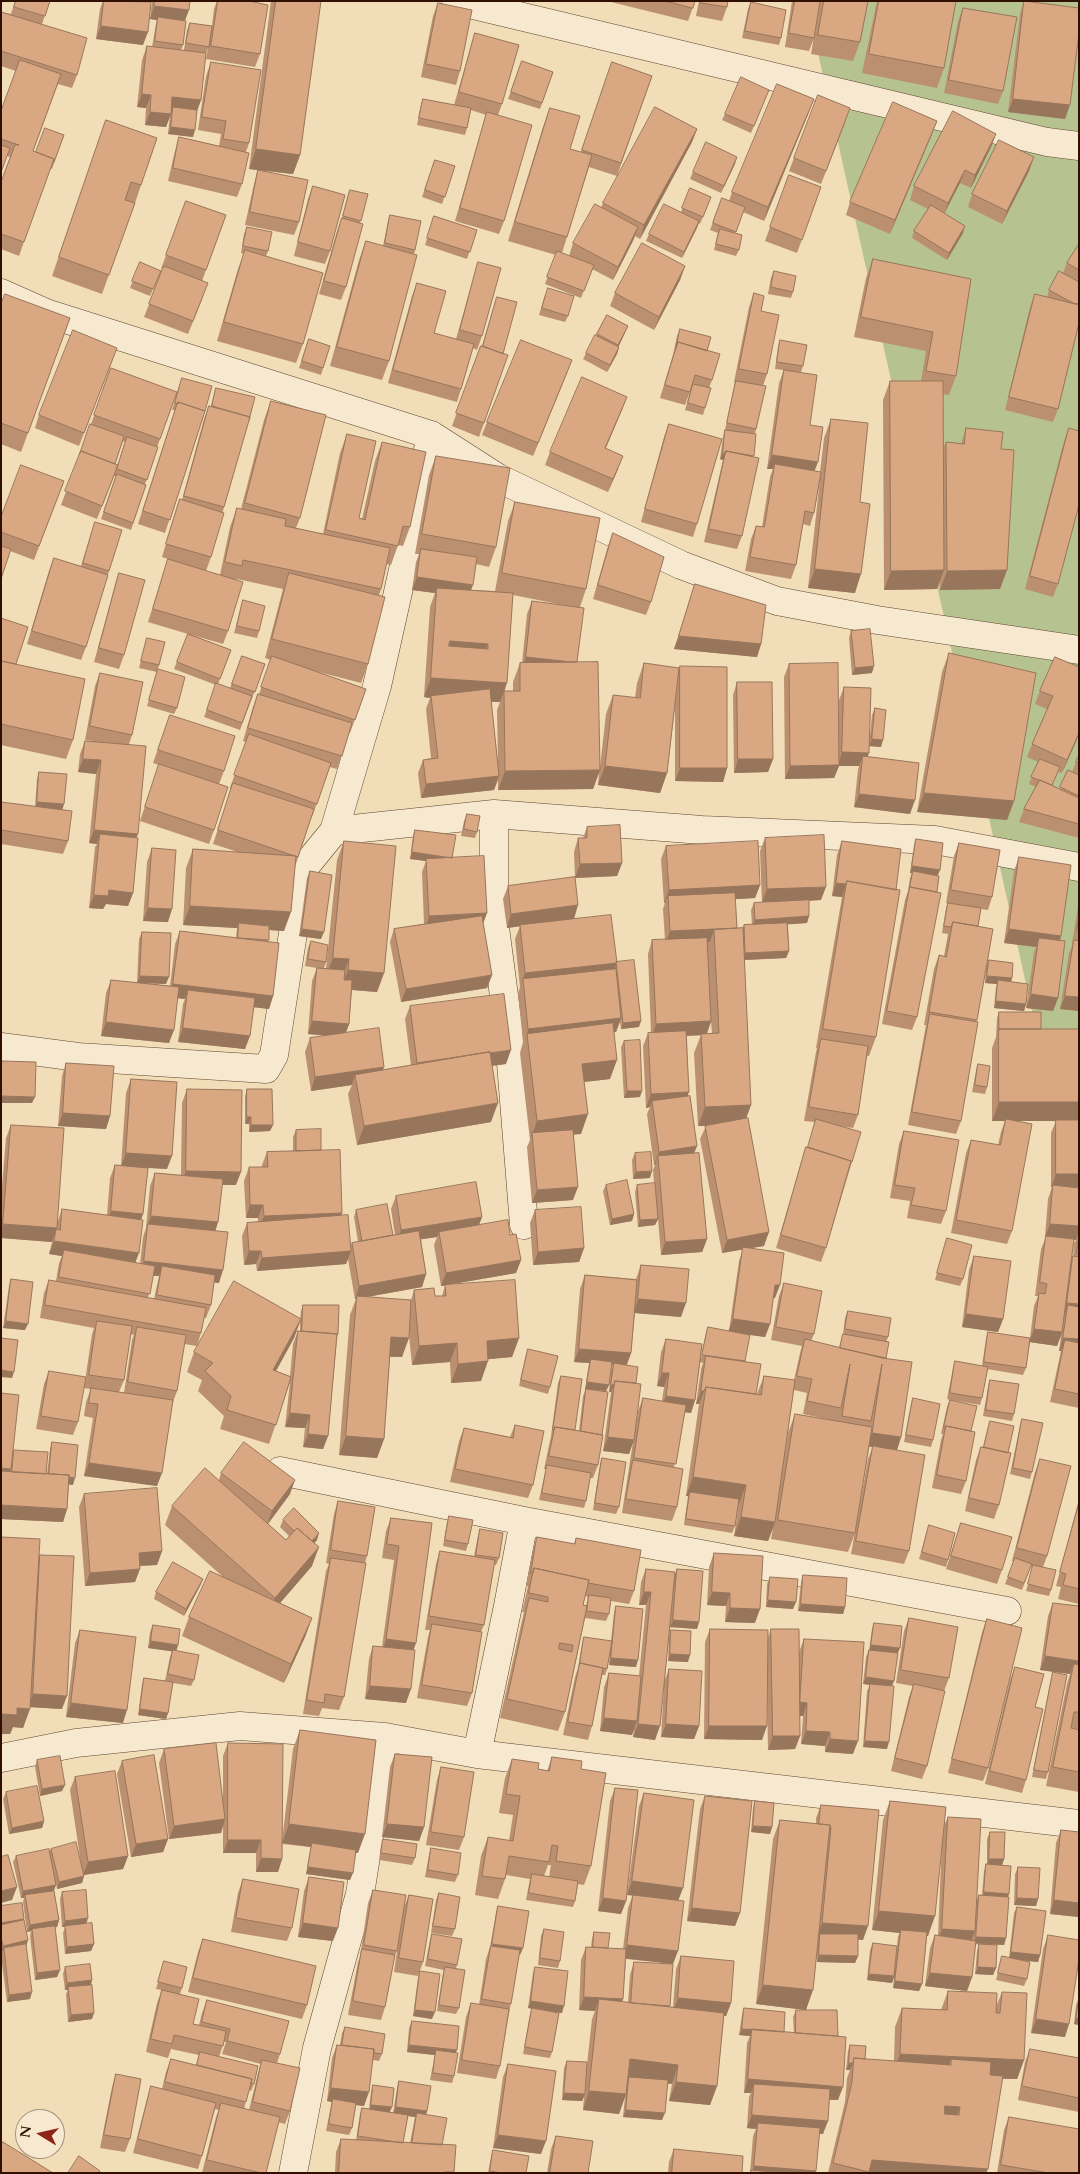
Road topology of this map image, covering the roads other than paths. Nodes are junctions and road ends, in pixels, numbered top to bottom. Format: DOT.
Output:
graph roads {
  1 [pos="456,1"];
  2 [pos="1079,146"];
  3 [pos="1,293"];
  4 [pos="431,435"];
  5 [pos="1079,650"];
  6 [pos="494,814"];
  7 [pos="334,831"];
  8 [pos="1079,867"];
  9 [pos="1,1047"];
  10 [pos="524,1225"];
  11 [pos="280,1471"];
  12 [pos="524,1521"];
  13 [pos="1007,1611"];
  14 [pos="386,1737"];
  15 [pos="477,1754"];
  16 [pos="1,1758"];
  17 [pos="1079,1824"];
  18 [pos="293,2173"];
  1 -- 2 [label="street"];
  3 -- 4 [label="street"];
  4 -- 5 [label="street"];
  4 -- 7 [label="street"];
  6 -- 7 [label="street"];
  6 -- 8 [label="street"];
  6 -- 10 [label="street"];
  7 -- 9 [label="street"];
  11 -- 12 [label="street"];
  12 -- 13 [label="street"];
  12 -- 15 [label="street"];
  14 -- 15 [label="street"];
  14 -- 16 [label="street"];
  14 -- 18 [label="street"];
  15 -- 17 [label="street"];
}
